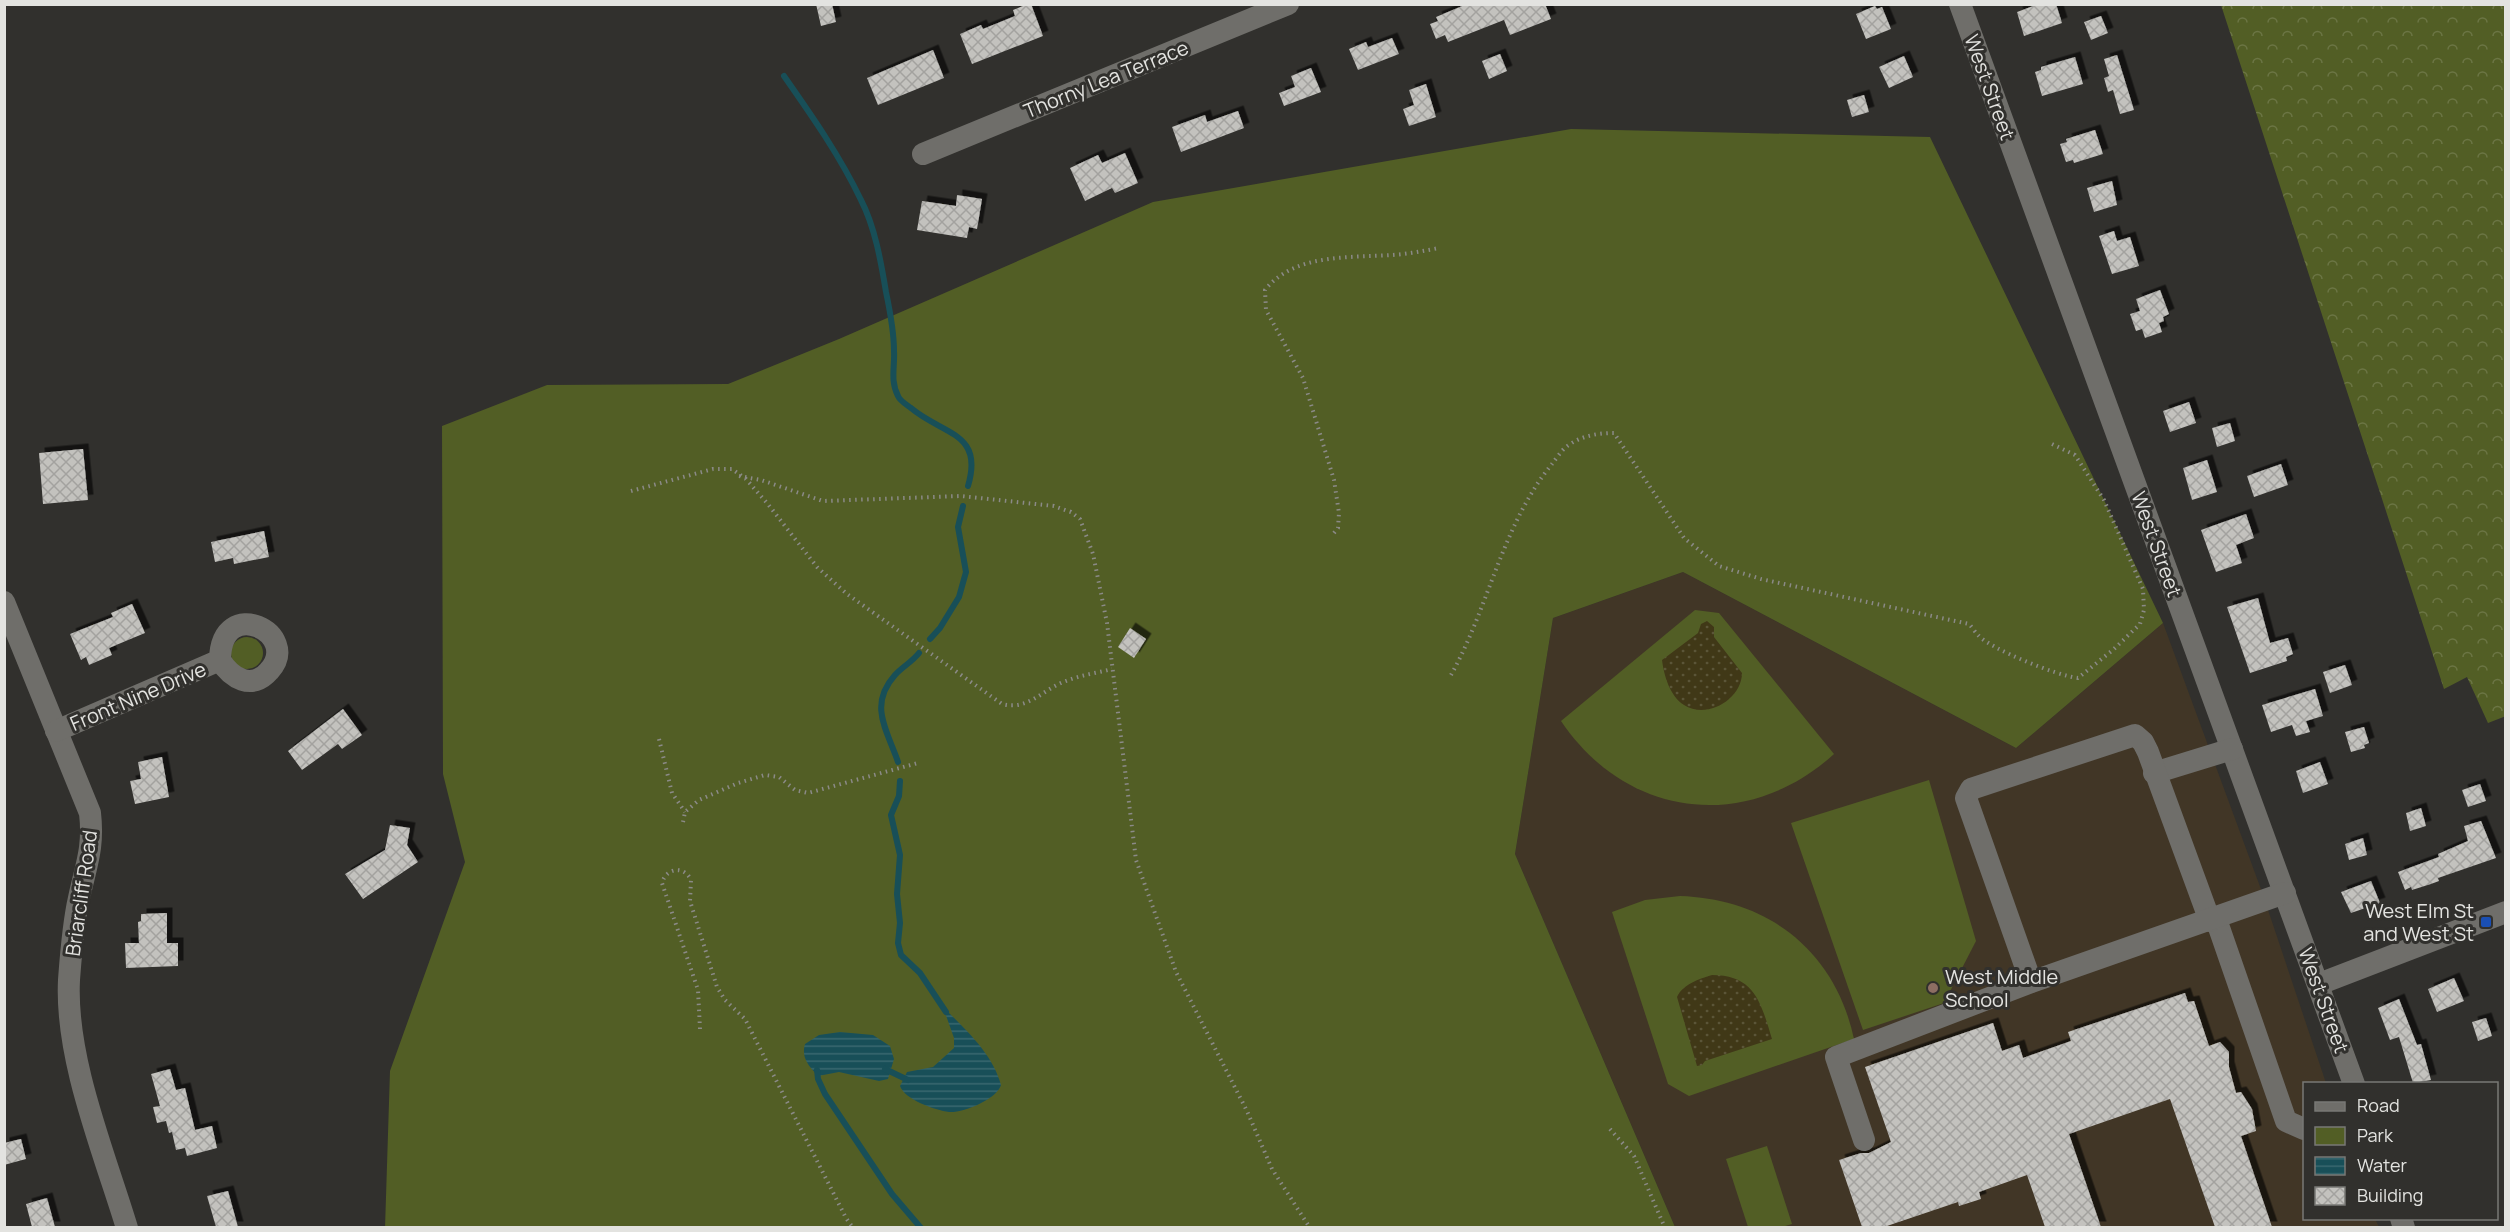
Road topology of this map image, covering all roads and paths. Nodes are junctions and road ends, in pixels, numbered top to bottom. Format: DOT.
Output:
graph roads {
  1 [pos="1288,4"];
  2 [pos="1960,4"];
  3 [pos="923,154"];
  4 [pos="1438,248"];
  5 [pos="2052,444"];
  6 [pos="739,476"];
  7 [pos="631,491"];
  8 [pos="1334,533"];
  9 [pos="4,602"];
  10 [pos="220,660"];
  11 [pos="1112,669"];
  12 [pos="1451,675"];
  13 [pos="56,731"];
  14 [pos="659,739"];
  15 [pos="2232,748"];
  16 [pos="918,764"];
  17 [pos="2154,773"];
  18 [pos="685,812"];
  19 [pos="683,822"];
  20 [pos="2286,893"];
  21 [pos="2505,912"];
  22 [pos="2213,920"];
  23 [pos="2031,982"];
  24 [pos="2319,984"];
  25 [pos="700,1029"];
  26 [pos="2354,1082"];
  27 [pos="1610,1129"];
  28 [pos="2303,1129"];
  29 [pos="1864,1140"];
  30 [pos="127,1227"];
  31 [pos="853,1227"];
  32 [pos="1310,1227"];
  33 [pos="1665,1227"];
  1 -- 3 [label="street, Thorny Lea Terrace"];
  2 -- 15 [label="street, West Street"];
  4 -- 8 [label="path"];
  5 -- 12 [label="path"];
  6 -- 7 [label="path"];
  6 -- 11 [label="path"];
  6 -- 11 [label="path"];
  9 -- 13 [label="street, Briarcliff Road"];
  10 -- 13 [label="street, Front Nine Drive"];
  11 -- 32 [label="path"];
  13 -- 30 [label="street, Briarcliff Road"];
  14 -- 18 [label="path"];
  15 -- 17 [label="street"];
  15 -- 20 [label="street, West Street"];
  16 -- 18 [label="path"];
  17 -- 22 [label="street"];
  17 -- 23 [label="street"];
  18 -- 19 [label="path"];
  20 -- 22 [label="street"];
  20 -- 24 [label="street, West Street"];
  21 -- 24 [label="street"];
  22 -- 23 [label="street"];
  22 -- 28 [label="street"];
  23 -- 29 [label="street"];
  24 -- 26 [label="street, West Street"];
  25 -- 31 [label="path"];
  27 -- 33 [label="path"];
}
